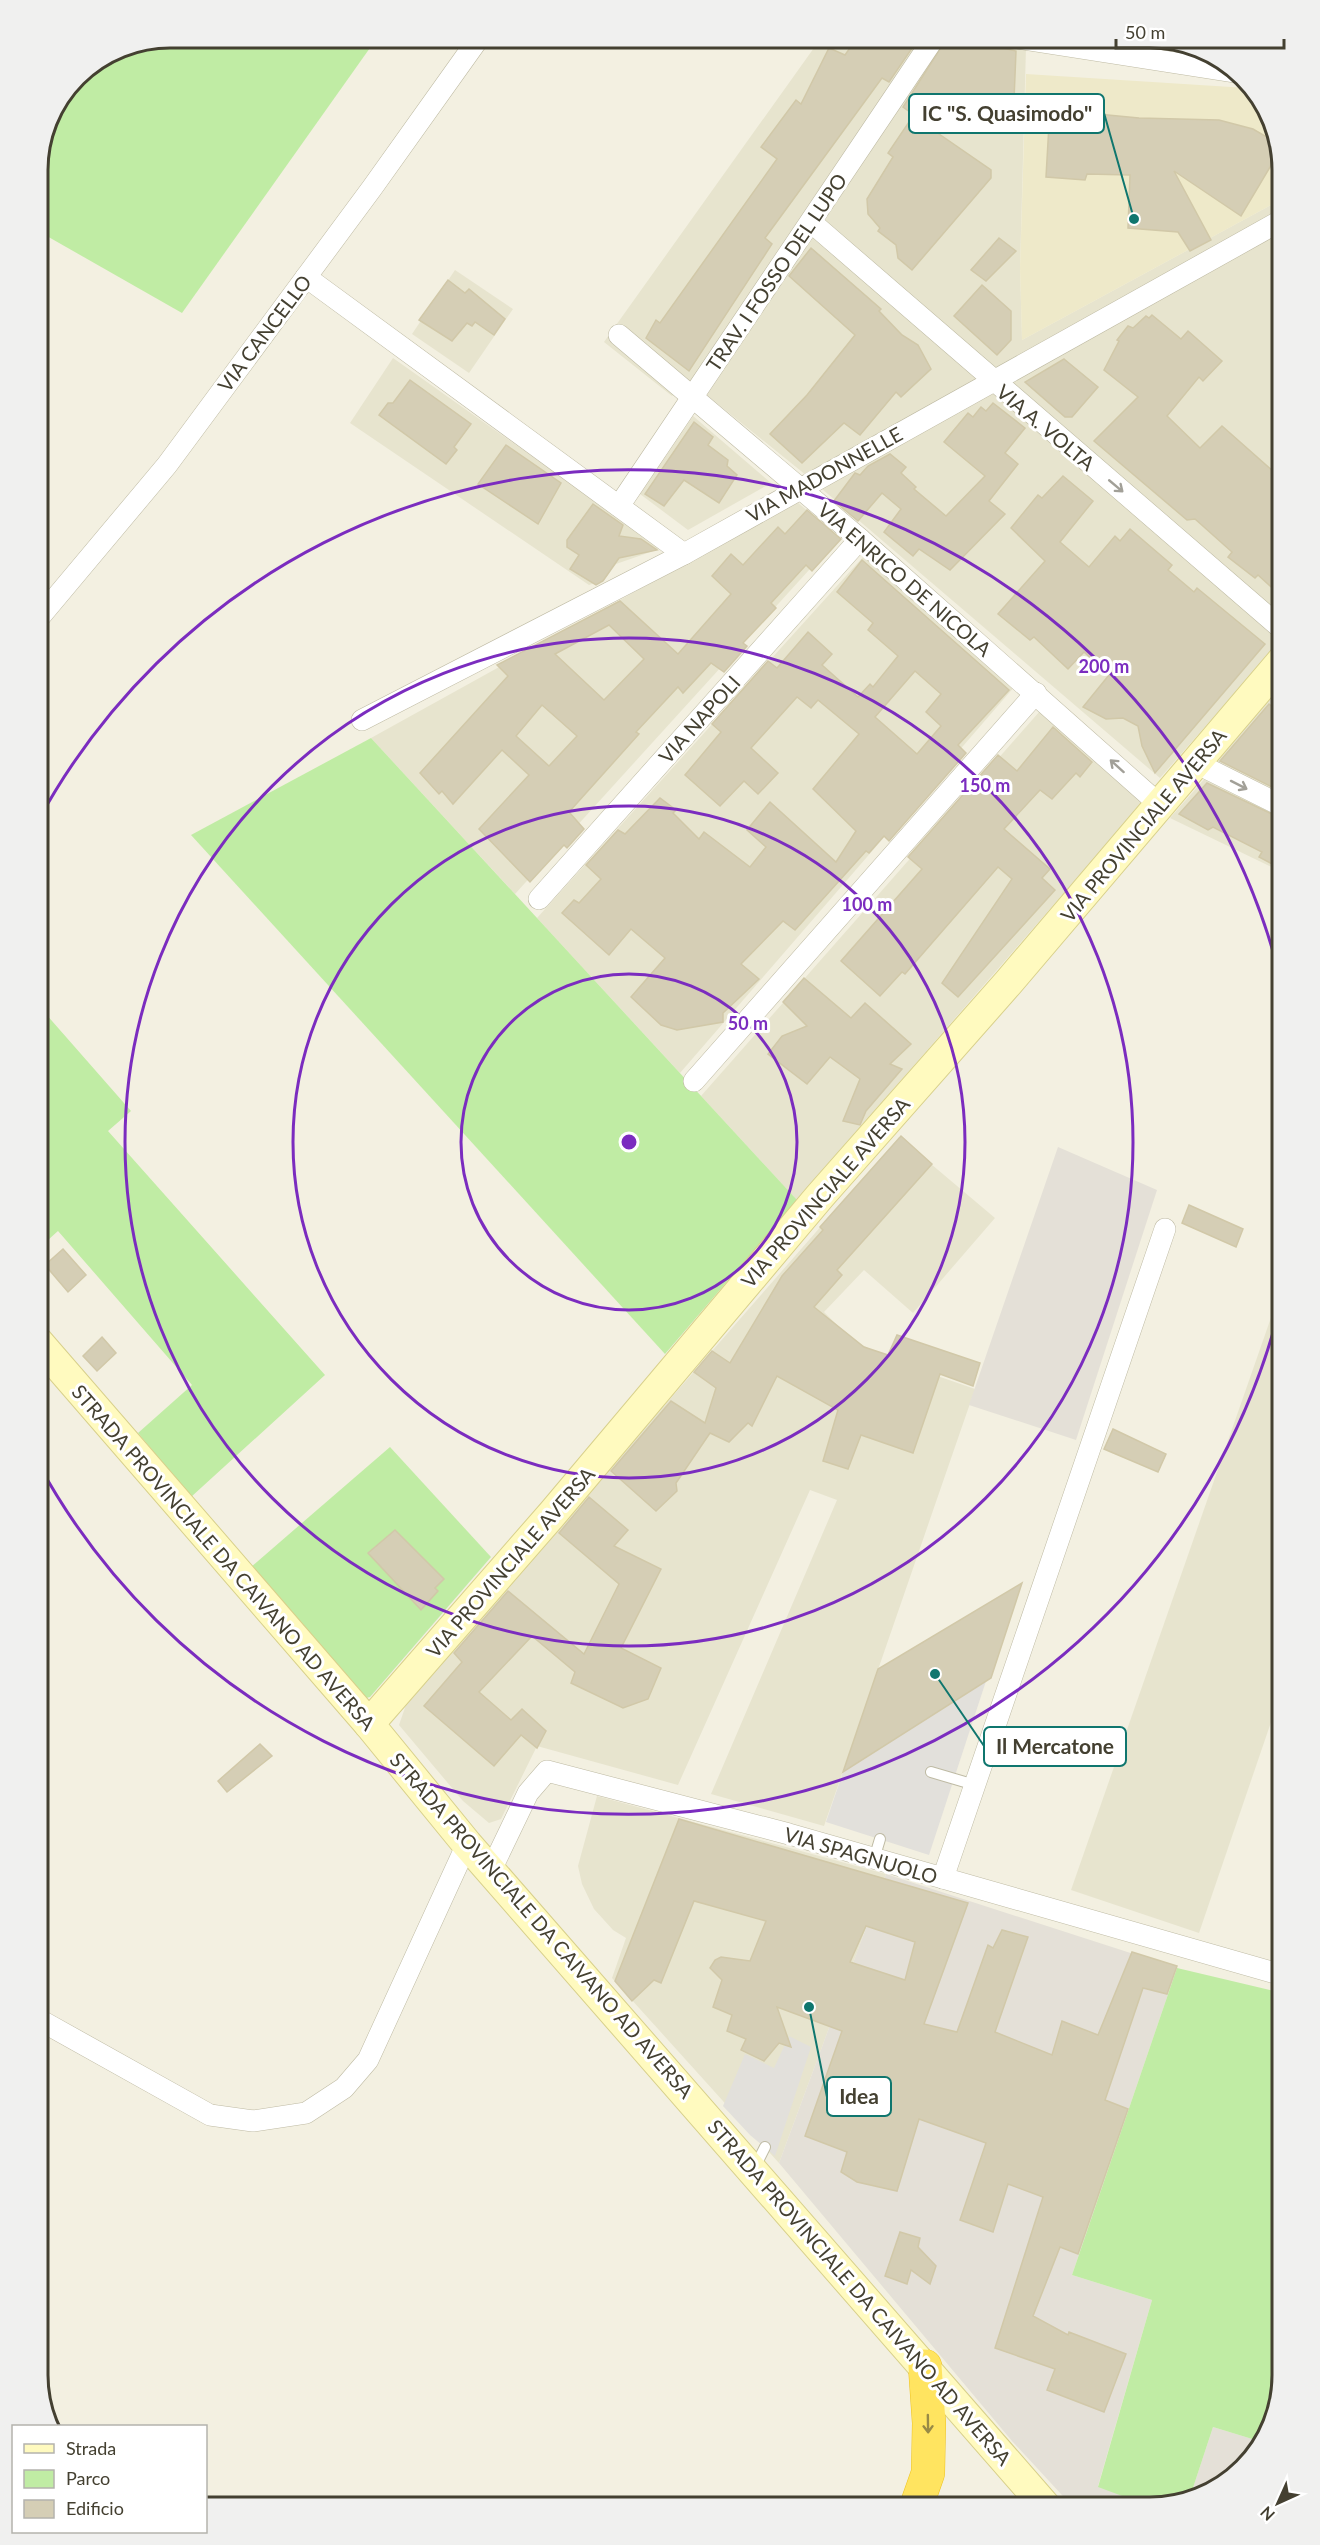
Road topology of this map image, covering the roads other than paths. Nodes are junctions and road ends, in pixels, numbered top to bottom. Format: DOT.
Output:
graph roads {
  1 [pos="472,48"];
  2 [pos="927,48"];
  3 [pos="1081,48"];
  4 [pos="1219,70"];
  5 [pos="811,222"];
  6 [pos="1272,225"];
  7 [pos="306,277"];
  8 [pos="619,335"];
  9 [pos="991,380"];
  10 [pos="692,394"];
  11 [pos="800,487"];
  12 [pos="619,506"];
  13 [pos="860,539"];
  14 [pos="684,554"];
  15 [pos="48,607"];
  16 [pos="1272,620"];
  17 [pos="1272,673"];
  18 [pos="1036,693"];
  19 [pos="362,720"];
  20 [pos="1196,763"];
  21 [pos="1272,801"];
  22 [pos="1160,805"];
  23 [pos="539,898"];
  24 [pos="694,1081"];
  25 [pos="1165,1229"];
  26 [pos="48,1354"];
  27 [pos="369,1724"];
  28 [pos="930,1772"];
  29 [pos="975,1785"];
  30 [pos="467,1844"];
  31 [pos="491,1869"];
  32 [pos="943,1878"];
  33 [pos="1272,1972"];
  34 [pos="48,2025"];
  35 [pos="925,2366"];
  36 [pos="919,2497"];
  37 [pos="1037,2497"];
  1 -- 7 [label="street, VIA CANCELLO"];
  2 -- 5 [label="street, TRAV. I FOSSO DEL LUPO"];
  3 -- 4 [label="street"];
  5 -- 9 [label="street, VIA A. VOLTA"];
  5 -- 10 [label="street, TRAV. I FOSSO DEL LUPO"];
  6 -- 9 [label="street, VIA MADONNELLE"];
  7 -- 12 [label="street"];
  7 -- 15 [label="street, VIA CANCELLO"];
  8 -- 10 [label="street, VIA ENRICO DE NICOLA"];
  9 -- 11 [label="street, VIA MADONNELLE"];
  9 -- 16 [label="street, VIA A. VOLTA, one-way"];
  10 -- 11 [label="street, VIA ENRICO DE NICOLA"];
  10 -- 12 [label="street, TRAV. I FOSSO DEL LUPO"];
  11 -- 13 [label="street, VIA ENRICO DE NICOLA"];
  11 -- 14 [label="street, VIA MADONNELLE"];
  12 -- 14 [label="street"];
  13 -- 18 [label="street, VIA ENRICO DE NICOLA"];
  13 -- 23 [label="street, VIA NAPOLI"];
  14 -- 19 [label="street, VIA MADONNELLE"];
  17 -- 20 [label="main road, VIA PROVINCIALE AVERSA"];
  22 -- 18 [label="street, VIA ENRICO DE NICOLA, one-way"];
  18 -- 24 [label="street"];
  20 -- 21 [label="street, one-way"];
  20 -- 22 [label="main road, VIA PROVINCIALE AVERSA"];
  22 -- 27 [label="main road, VIA PROVINCIALE AVERSA"];
  25 -- 29 [label="street"];
  26 -- 27 [label="main road, STRADA PROVINCIALE DA CAIVANO AD AVERSA"];
  27 -- 30 [label="main road, STRADA PROVINCIALE DA CAIVANO AD AVERSA"];
  28 -- 29 [label="lane"];
  29 -- 32 [label="street"];
  30 -- 31 [label="main road, STRADA PROVINCIALE DA CAIVANO AD AVERSA"];
  30 -- 34 [label="street"];
  31 -- 32 [label="street, VIA SPAGNUOLO"];
  31 -- 35 [label="main road, STRADA PROVINCIALE DA CAIVANO AD AVERSA"];
  32 -- 33 [label="street, VIA SPAGNUOLO"];
  35 -- 36 [label="highway, one-way"];
  35 -- 37 [label="main road, STRADA PROVINCIALE DA CAIVANO AD AVERSA"];
}
